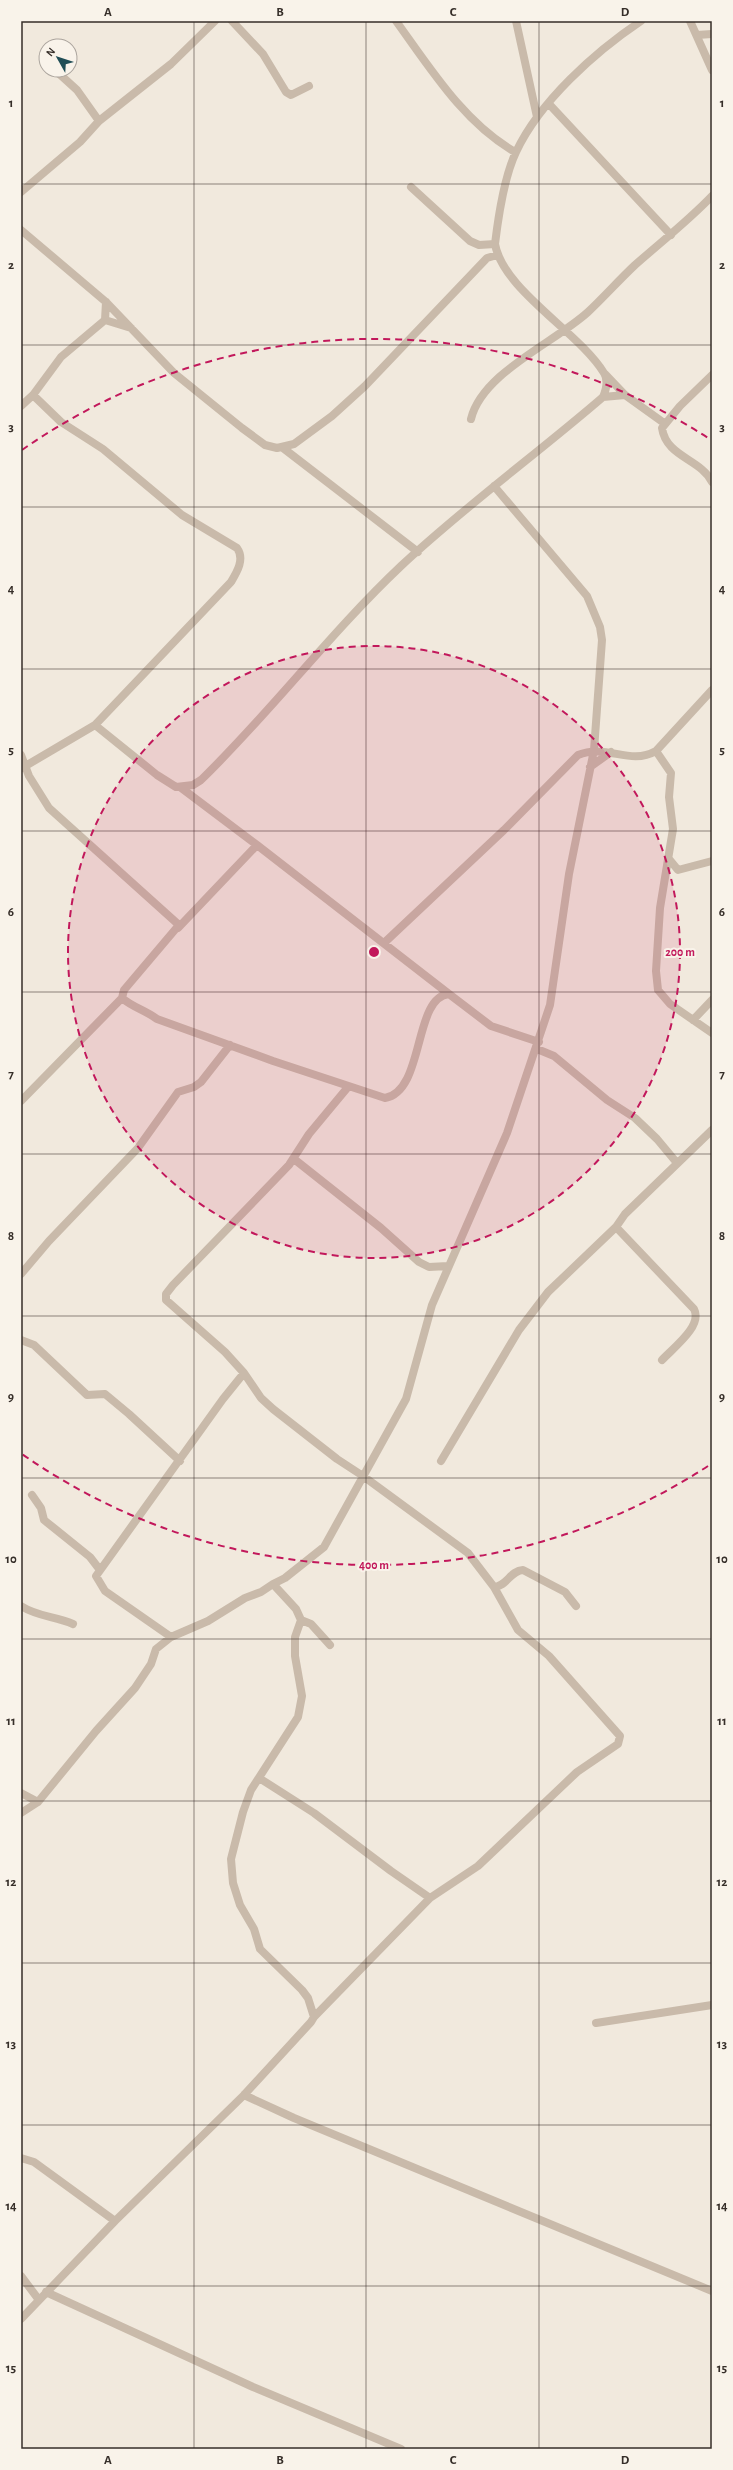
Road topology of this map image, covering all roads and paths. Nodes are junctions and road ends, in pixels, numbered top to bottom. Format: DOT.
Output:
graph roads {
  1 [pos="215,21"];
  2 [pos="232,21"];
  3 [pos="396,21"];
  4 [pos="516,21"];
  5 [pos="641,21"];
  6 [pos="690,21"];
  7 [pos="712,34"];
  8 [pos="697,36"];
  9 [pos="712,70"];
  10 [pos="64,78"];
  11 [pos="309,86"];
  12 [pos="549,104"];
  13 [pos="537,117"];
  14 [pos="99,121"];
  15 [pos="515,152"];
  16 [pos="411,187"];
  17 [pos="21,192"];
  18 [pos="712,196"];
  19 [pos="21,230"];
  20 [pos="671,235"];
  21 [pos="495,244"];
  22 [pos="497,255"];
  23 [pos="106,302"];
  24 [pos="105,320"];
  25 [pos="131,328"];
  26 [pos="566,330"];
  27 [pos="605,374"];
  28 [pos="712,375"];
  29 [pos="625,394"];
  30 [pos="33,395"];
  31 [pos="603,397"];
  32 [pos="21,406"];
  33 [pos="471,419"];
  34 [pos="664,423"];
  35 [pos="282,448"];
  36 [pos="712,482"];
  37 [pos="494,486"];
  38 [pos="418,552"];
  39 [pos="712,690"];
  40 [pos="95,725"];
  41 [pos="594,750"];
  42 [pos="656,751"];
  43 [pos="611,752"];
  44 [pos="21,754"];
  45 [pos="590,767"];
  46 [pos="23,768"];
  47 [pos="180,787"];
  48 [pos="257,845"];
  49 [pos="669,859"];
  50 [pos="712,861"];
  51 [pos="178,928"];
  52 [pos="384,943"];
  53 [pos="449,994"];
  54 [pos="122,998"];
  55 [pos="712,1000"];
  56 [pos="693,1020"];
  57 [pos="712,1033"];
  58 [pos="230,1045"];
  59 [pos="538,1046"];
  60 [pos="348,1087"];
  61 [pos="21,1101"];
  62 [pos="712,1130"];
  63 [pos="294,1159"];
  64 [pos="677,1163"];
  65 [pos="616,1227"];
  66 [pos="448,1266"];
  67 [pos="21,1274"];
  68 [pos="21,1340"];
  69 [pos="662,1360"];
  70 [pos="244,1372"];
  71 [pos="180,1461"];
  72 [pos="441,1461"];
  73 [pos="363,1476"];
  74 [pos="32,1495"];
  75 [pos="100,1570"];
  76 [pos="273,1584"];
  77 [pos="494,1588"];
  78 [pos="21,1606"];
  79 [pos="576,1606"];
  80 [pos="301,1620"];
  81 [pos="73,1624"];
  82 [pos="171,1637"];
  83 [pos="330,1645"];
  84 [pos="259,1778"];
  85 [pos="21,1793"];
  86 [pos="38,1802"];
  87 [pos="21,1813"];
  88 [pos="430,1898"];
  89 [pos="712,2005"];
  90 [pos="314,2017"];
  91 [pos="596,2023"];
  92 [pos="244,2095"];
  93 [pos="21,2158"];
  94 [pos="115,2221"];
  95 [pos="21,2276"];
  96 [pos="712,2291"];
  97 [pos="46,2292"];
  98 [pos="39,2300"];
  99 [pos="21,2319"];
  100 [pos="400,2449"];
  1 -- 14 [label="street"];
  2 -- 11 [label="street"];
  3 -- 15 [label="street"];
  4 -- 13 [label="street"];
  5 -- 12 [label="street"];
  6 -- 8 [label="street"];
  7 -- 8 [label="street"];
  8 -- 9 [label="street"];
  10 -- 14 [label="street"];
  12 -- 13 [label="street"];
  12 -- 20 [label="street"];
  13 -- 15 [label="street"];
  14 -- 17 [label="street"];
  15 -- 21 [label="street"];
  16 -- 21 [label="street"];
  18 -- 20 [label="street"];
  19 -- 23 [label="street"];
  20 -- 26 [label="street"];
  21 -- 22 [label="street"];
  22 -- 26 [label="street"];
  22 -- 35 [label="street"];
  23 -- 24 [label="street"];
  23 -- 25 [label="street"];
  24 -- 25 [label="street"];
  24 -- 30 [label="street"];
  25 -- 35 [label="street"];
  26 -- 27 [label="street"];
  26 -- 33 [label="street"];
  27 -- 29 [label="street"];
  27 -- 31 [label="street"];
  28 -- 34 [label="street"];
  29 -- 31 [label="street"];
  29 -- 34 [label="street"];
  30 -- 32 [label="street"];
  30 -- 40 [label="street"];
  31 -- 37 [label="street"];
  34 -- 36 [label="street"];
  35 -- 38 [label="street"];
  37 -- 38 [label="street"];
  37 -- 41 [label="street"];
  38 -- 47 [label="street"];
  39 -- 42 [label="street"];
  40 -- 46 [label="street"];
  40 -- 47 [label="street"];
  41 -- 43 [label="street"];
  41 -- 45 [label="street"];
  41 -- 52 [label="street"];
  42 -- 43 [label="street"];
  42 -- 49 [label="street"];
  43 -- 45 [label="street"];
  44 -- 46 [label="street"];
  45 -- 59 [label="street"];
  46 -- 51 [label="street"];
  47 -- 48 [label="street"];
  48 -- 51 [label="street"];
  48 -- 52 [label="street"];
  49 -- 50 [label="street"];
  49 -- 56 [label="street"];
  51 -- 54 [label="street"];
  52 -- 53 [label="street"];
  53 -- 59 [label="street"];
  53 -- 60 [label="street"];
  54 -- 58 [label="street"];
  54 -- 61 [label="street"];
  55 -- 56 [label="street"];
  56 -- 57 [label="street"];
  58 -- 60 [label="street"];
  58 -- 67 [label="street"];
  59 -- 64 [label="street"];
  59 -- 66 [label="street"];
  60 -- 63 [label="street"];
  62 -- 64 [label="street"];
  63 -- 66 [label="street"];
  63 -- 70 [label="street"];
  64 -- 65 [label="street"];
  65 -- 69 [label="street"];
  65 -- 72 [label="street"];
  66 -- 73 [label="street"];
  68 -- 71 [label="street"];
  70 -- 71 [label="street"];
  70 -- 73 [label="street"];
  71 -- 75 [label="street"];
  73 -- 76 [label="street"];
  73 -- 77 [label="street"];
  74 -- 75 [label="street"];
  75 -- 82 [label="street"];
  76 -- 80 [label="street"];
  76 -- 82 [label="street"];
  77 -- 79 [label="street"];
  77 -- 88 [label="street"];
  78 -- 81 [label="street"];
  80 -- 83 [label="street"];
  80 -- 84 [label="street"];
  82 -- 86 [label="street"];
  84 -- 88 [label="street"];
  84 -- 90 [label="street"];
  85 -- 86 [label="street"];
  86 -- 87 [label="street"];
  88 -- 90 [label="street"];
  89 -- 91 [label="street"];
  90 -- 92 [label="street"];
  92 -- 94 [label="street"];
  92 -- 96 [label="street"];
  93 -- 94 [label="street"];
  94 -- 97 [label="street"];
  95 -- 98 [label="street"];
  97 -- 98 [label="street"];
  97 -- 100 [label="street"];
  98 -- 99 [label="street"];
}
